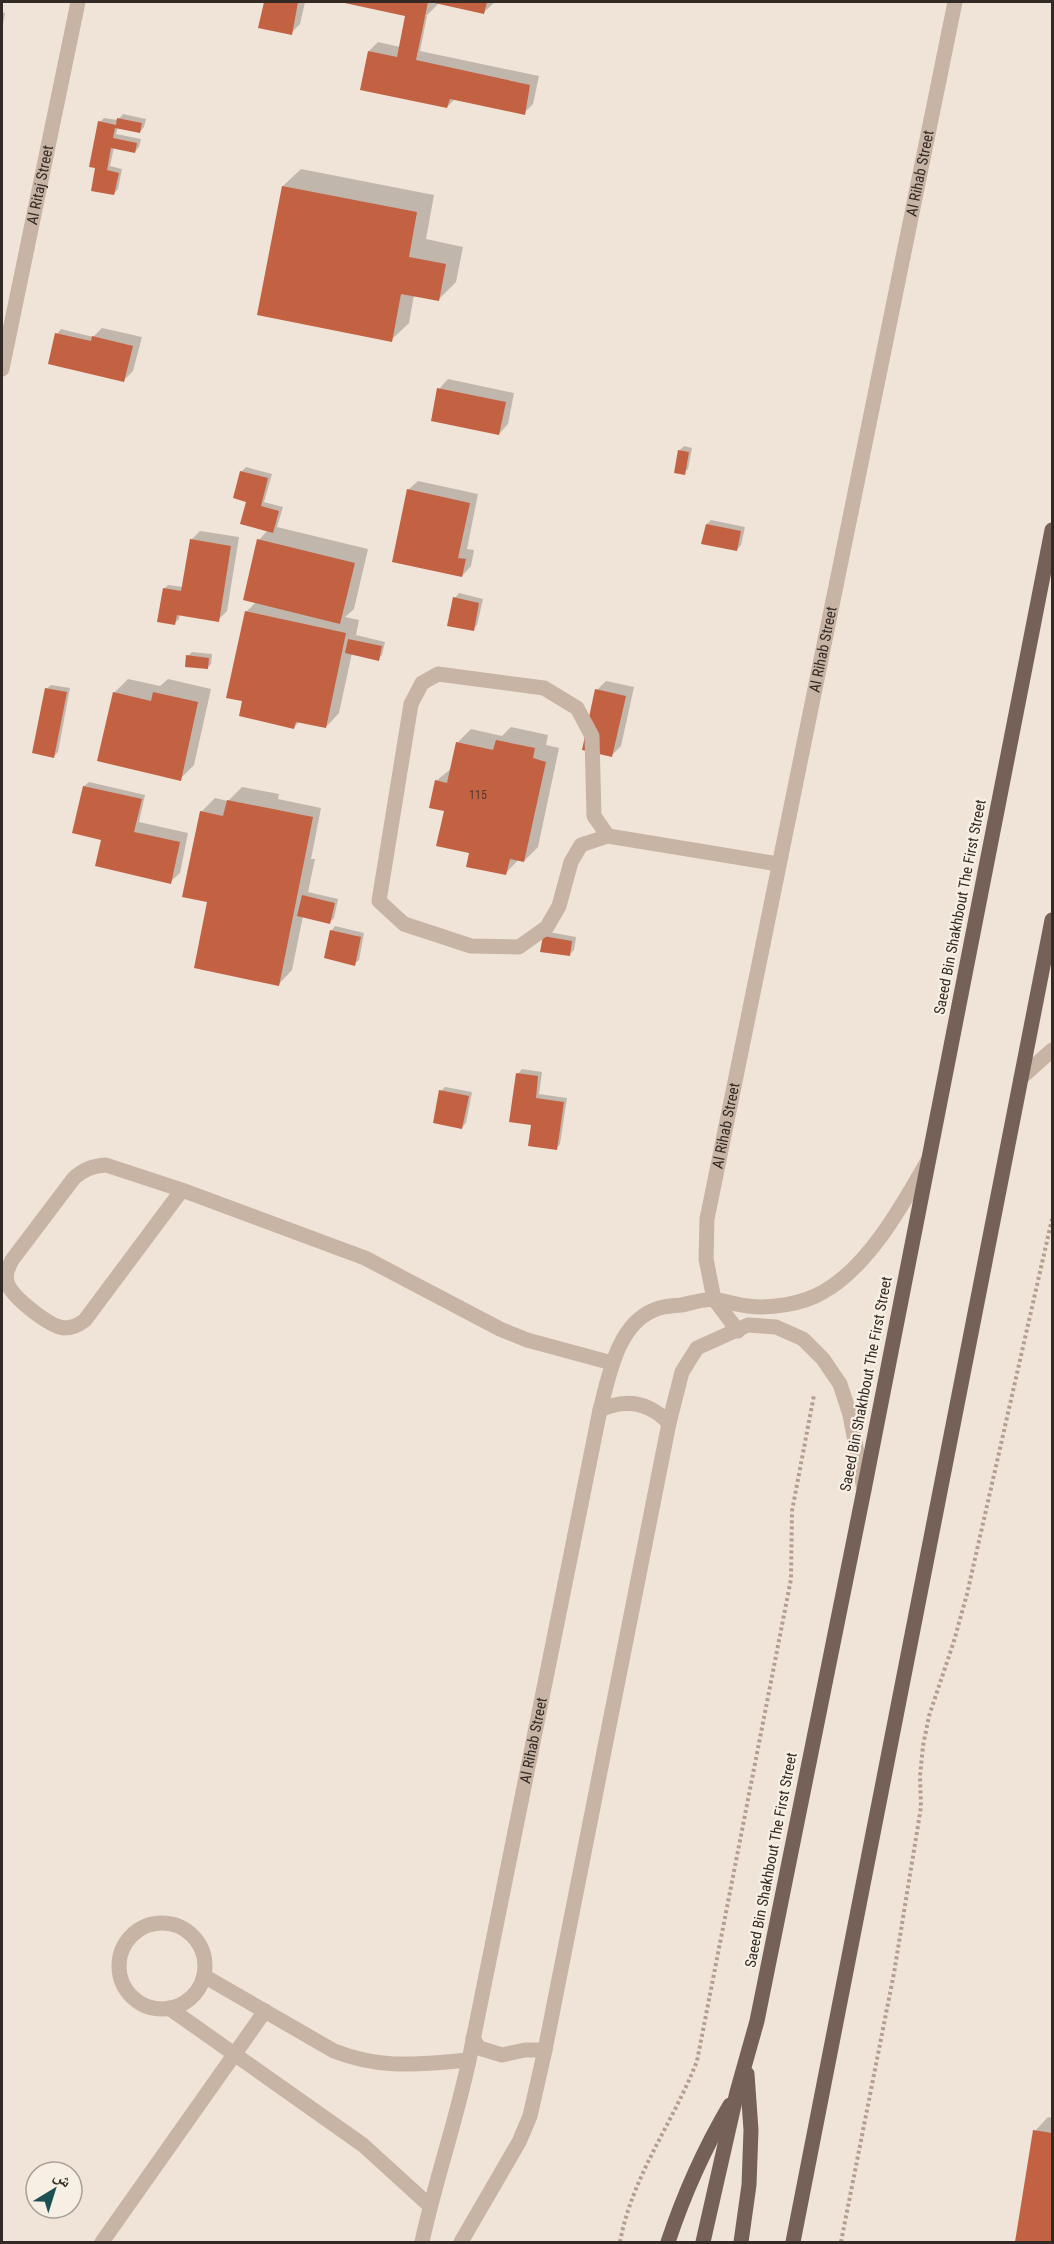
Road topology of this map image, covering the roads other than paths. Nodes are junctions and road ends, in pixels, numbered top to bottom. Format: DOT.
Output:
graph roads {
  1 [pos="78,2"];
  2 [pos="955,2"];
  3 [pos="2,369"];
  4 [pos="1053,530"];
  5 [pos="608,836"];
  6 [pos="778,864"];
  7 [pos="1053,920"];
  8 [pos="1053,1050"];
  9 [pos="1021,1078"];
  10 [pos="928,1159"];
  11 [pos="182,1190"];
  12 [pos="714,1299"];
  13 [pos="738,1331"];
  14 [pos="612,1364"];
  15 [pos="600,1410"];
  16 [pos="669,1423"];
  17 [pos="864,1490"];
  18 [pos="204,1976"];
  19 [pos="169,2008"];
  20 [pos="265,2011"];
  21 [pos="757,2021"];
  22 [pos="473,2038"];
  23 [pos="545,2050"];
  24 [pos="235,2054"];
  25 [pos="469,2060"];
  26 [pos="737,2092"];
  27 [pos="430,2206"];
  28 [pos="102,2242"];
  29 [pos="422,2242"];
  30 [pos="461,2242"];
  31 [pos="668,2242"];
  32 [pos="703,2242"];
  33 [pos="741,2242"];
  34 [pos="793,2242"];
  1 -- 3 [label="street, Al Ritaj Street"];
  2 -- 6 [label="street, Al Rihab Street"];
  4 -- 10 [label="main road, Saeed Bin Shakhbout The First Street"];
  5 -- 5 [label="street"];
  5 -- 6 [label="street"];
  6 -- 12 [label="street, Al Rihab Street"];
  7 -- 9 [label="main road"];
  8 -- 9 [label="street"];
  9 -- 34 [label="main road"];
  10 -- 12 [label="street, Al Rihab Street"];
  10 -- 17 [label="main road, Saeed Bin Shakhbout The First Street"];
  11 -- 11 [label="street"];
  11 -- 14 [label="street"];
  12 -- 13 [label="street, Al Rihab Street"];
  12 -- 14 [label="street, Al Rihab Street"];
  13 -- 16 [label="street"];
  13 -- 17 [label="street"];
  14 -- 15 [label="street, Al Rihab Street"];
  15 -- 16 [label="street"];
  15 -- 22 [label="street, Al Rihab Street"];
  16 -- 23 [label="street"];
  17 -- 21 [label="main road, Saeed Bin Shakhbout The First Street"];
  18 -- 19 [label="street"];
  18 -- 19 [label="street"];
  18 -- 20 [label="street"];
  19 -- 24 [label="street"];
  20 -- 24 [label="street"];
  20 -- 25 [label="street"];
  21 -- 26 [label="main road, Saeed Bin Shakhbout The First Street"];
  21 -- 33 [label="main road"];
  22 -- 23 [label="street"];
  22 -- 25 [label="street, Al Rihab Street"];
  23 -- 30 [label="street"];
  24 -- 27 [label="street"];
  24 -- 28 [label="street"];
  25 -- 27 [label="street, Al Rihab Street"];
  26 -- 31 [label="main road"];
  26 -- 32 [label="main road, Saeed Bin Shakhbout The First Street"];
  27 -- 29 [label="street, Al Rihab Street"];
}
